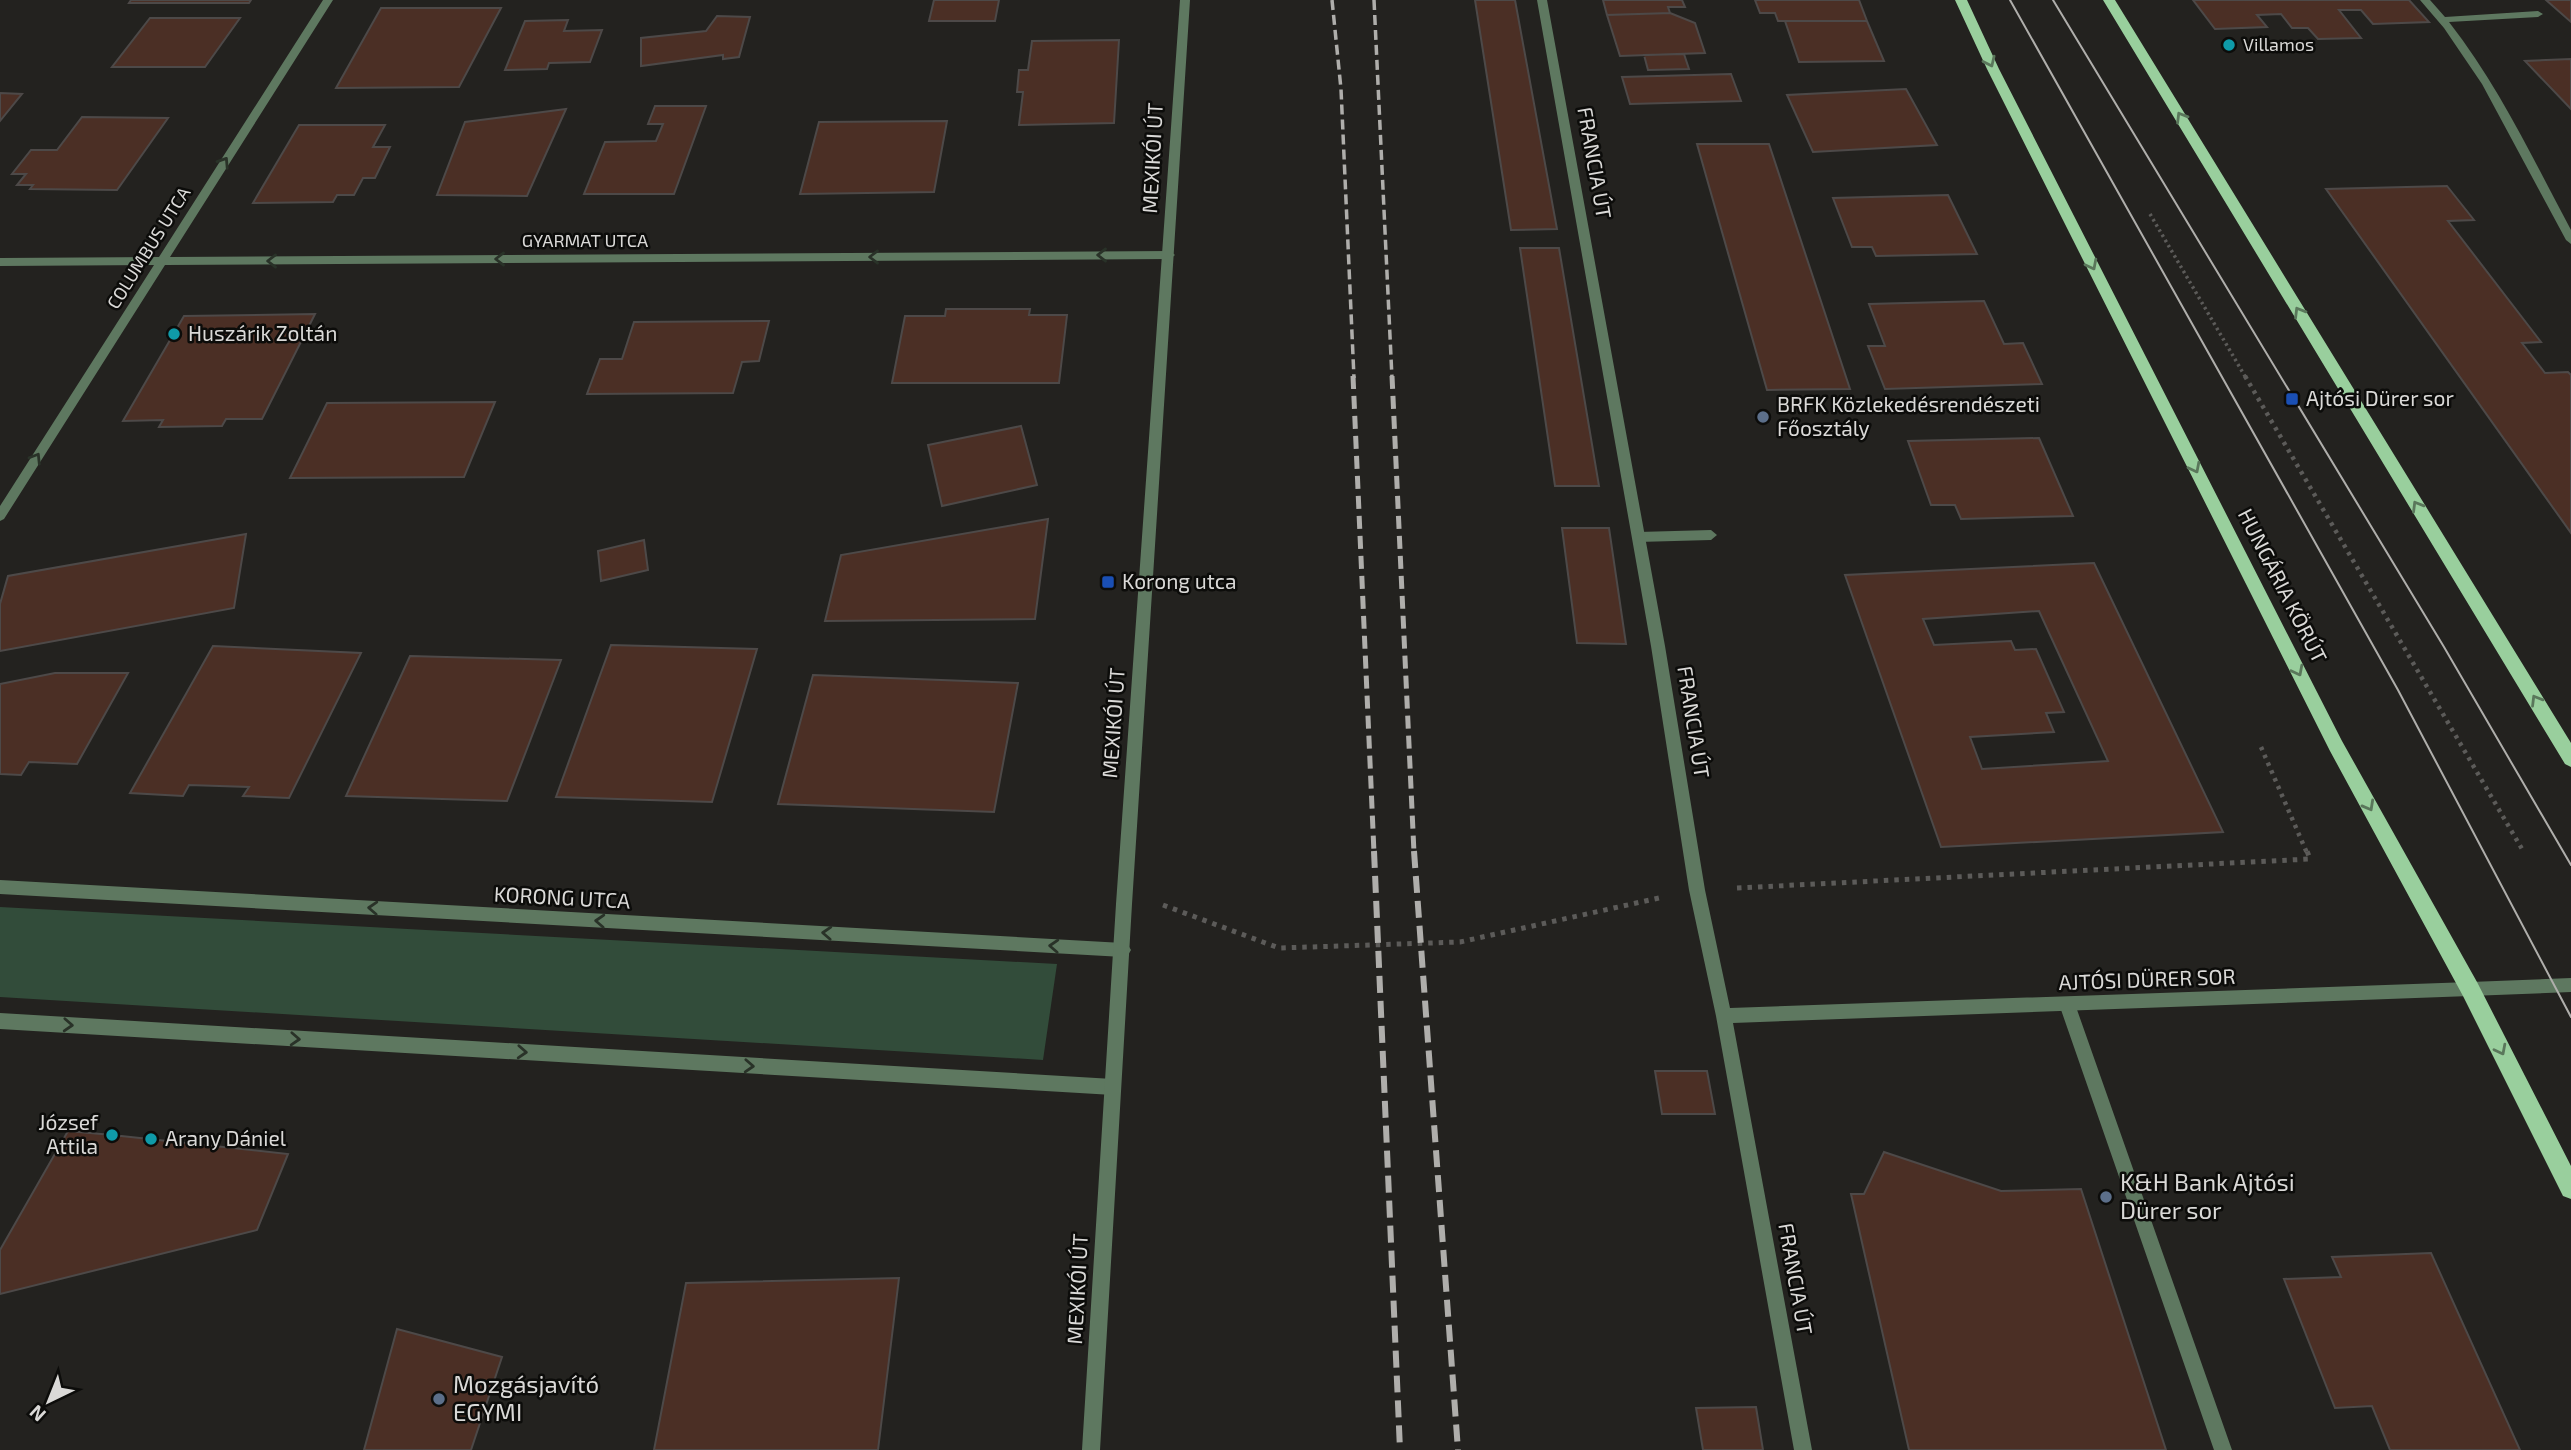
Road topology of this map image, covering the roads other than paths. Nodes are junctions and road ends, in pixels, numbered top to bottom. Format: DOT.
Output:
graph roads {
  1 [pos="328,0"];
  2 [pos="1185,0"];
  3 [pos="1542,0"];
  4 [pos="1961,0"];
  5 [pos="2109,0"];
  6 [pos="2424,0"];
  7 [pos="2538,14"];
  8 [pos="2443,20"];
  9 [pos="2571,240"];
  10 [pos="1170,255"];
  11 [pos="161,261"];
  12 [pos="0,262"];
  13 [pos="0,516"];
  14 [pos="1711,535"];
  15 [pos="1638,537"];
  16 [pos="2571,759"];
  17 [pos="0,887"];
  18 [pos="1122,950"];
  19 [pos="2571,985"];
  20 [pos="2470,989"];
  21 [pos="2067,1004"];
  22 [pos="1724,1017"];
  23 [pos="0,1021"];
  24 [pos="1113,1087"];
  25 [pos="2571,1188"];
  26 [pos="1091,1450"];
  27 [pos="1803,1450"];
  28 [pos="2223,1450"];
  11 -- 1 [label="street, COLUMBUS UTCA, one-way"];
  2 -- 10 [label="street, MEXIKÓI ÚT"];
  3 -- 15 [label="street, FRANCIA ÚT"];
  4 -- 20 [label="main road, HUNGÁRIA KÖRÚT, one-way"];
  16 -- 5 [label="main road, one-way"];
  6 -- 8 [label="street"];
  7 -- 8 [label="street"];
  8 -- 9 [label="street"];
  10 -- 11 [label="street, GYARMAT UTCA, one-way"];
  10 -- 18 [label="street, MEXIKÓI ÚT"];
  11 -- 12 [label="street, GYARMAT UTCA"];
  13 -- 11 [label="street, COLUMBUS UTCA, one-way"];
  14 -- 15 [label="street"];
  15 -- 22 [label="street, FRANCIA ÚT"];
  18 -- 17 [label="street, KORONG UTCA, one-way"];
  18 -- 24 [label="street, MEXIKÓI ÚT"];
  19 -- 20 [label="street, AJTÓSI DÜRER SOR"];
  20 -- 21 [label="street, AJTÓSI DÜRER SOR"];
  20 -- 25 [label="main road, HUNGÁRIA KÖRÚT, one-way"];
  21 -- 22 [label="street, AJTÓSI DÜRER SOR"];
  21 -- 28 [label="street"];
  22 -- 27 [label="street, FRANCIA ÚT"];
  23 -- 24 [label="street, one-way"];
  24 -- 26 [label="street, MEXIKÓI ÚT"];
}
